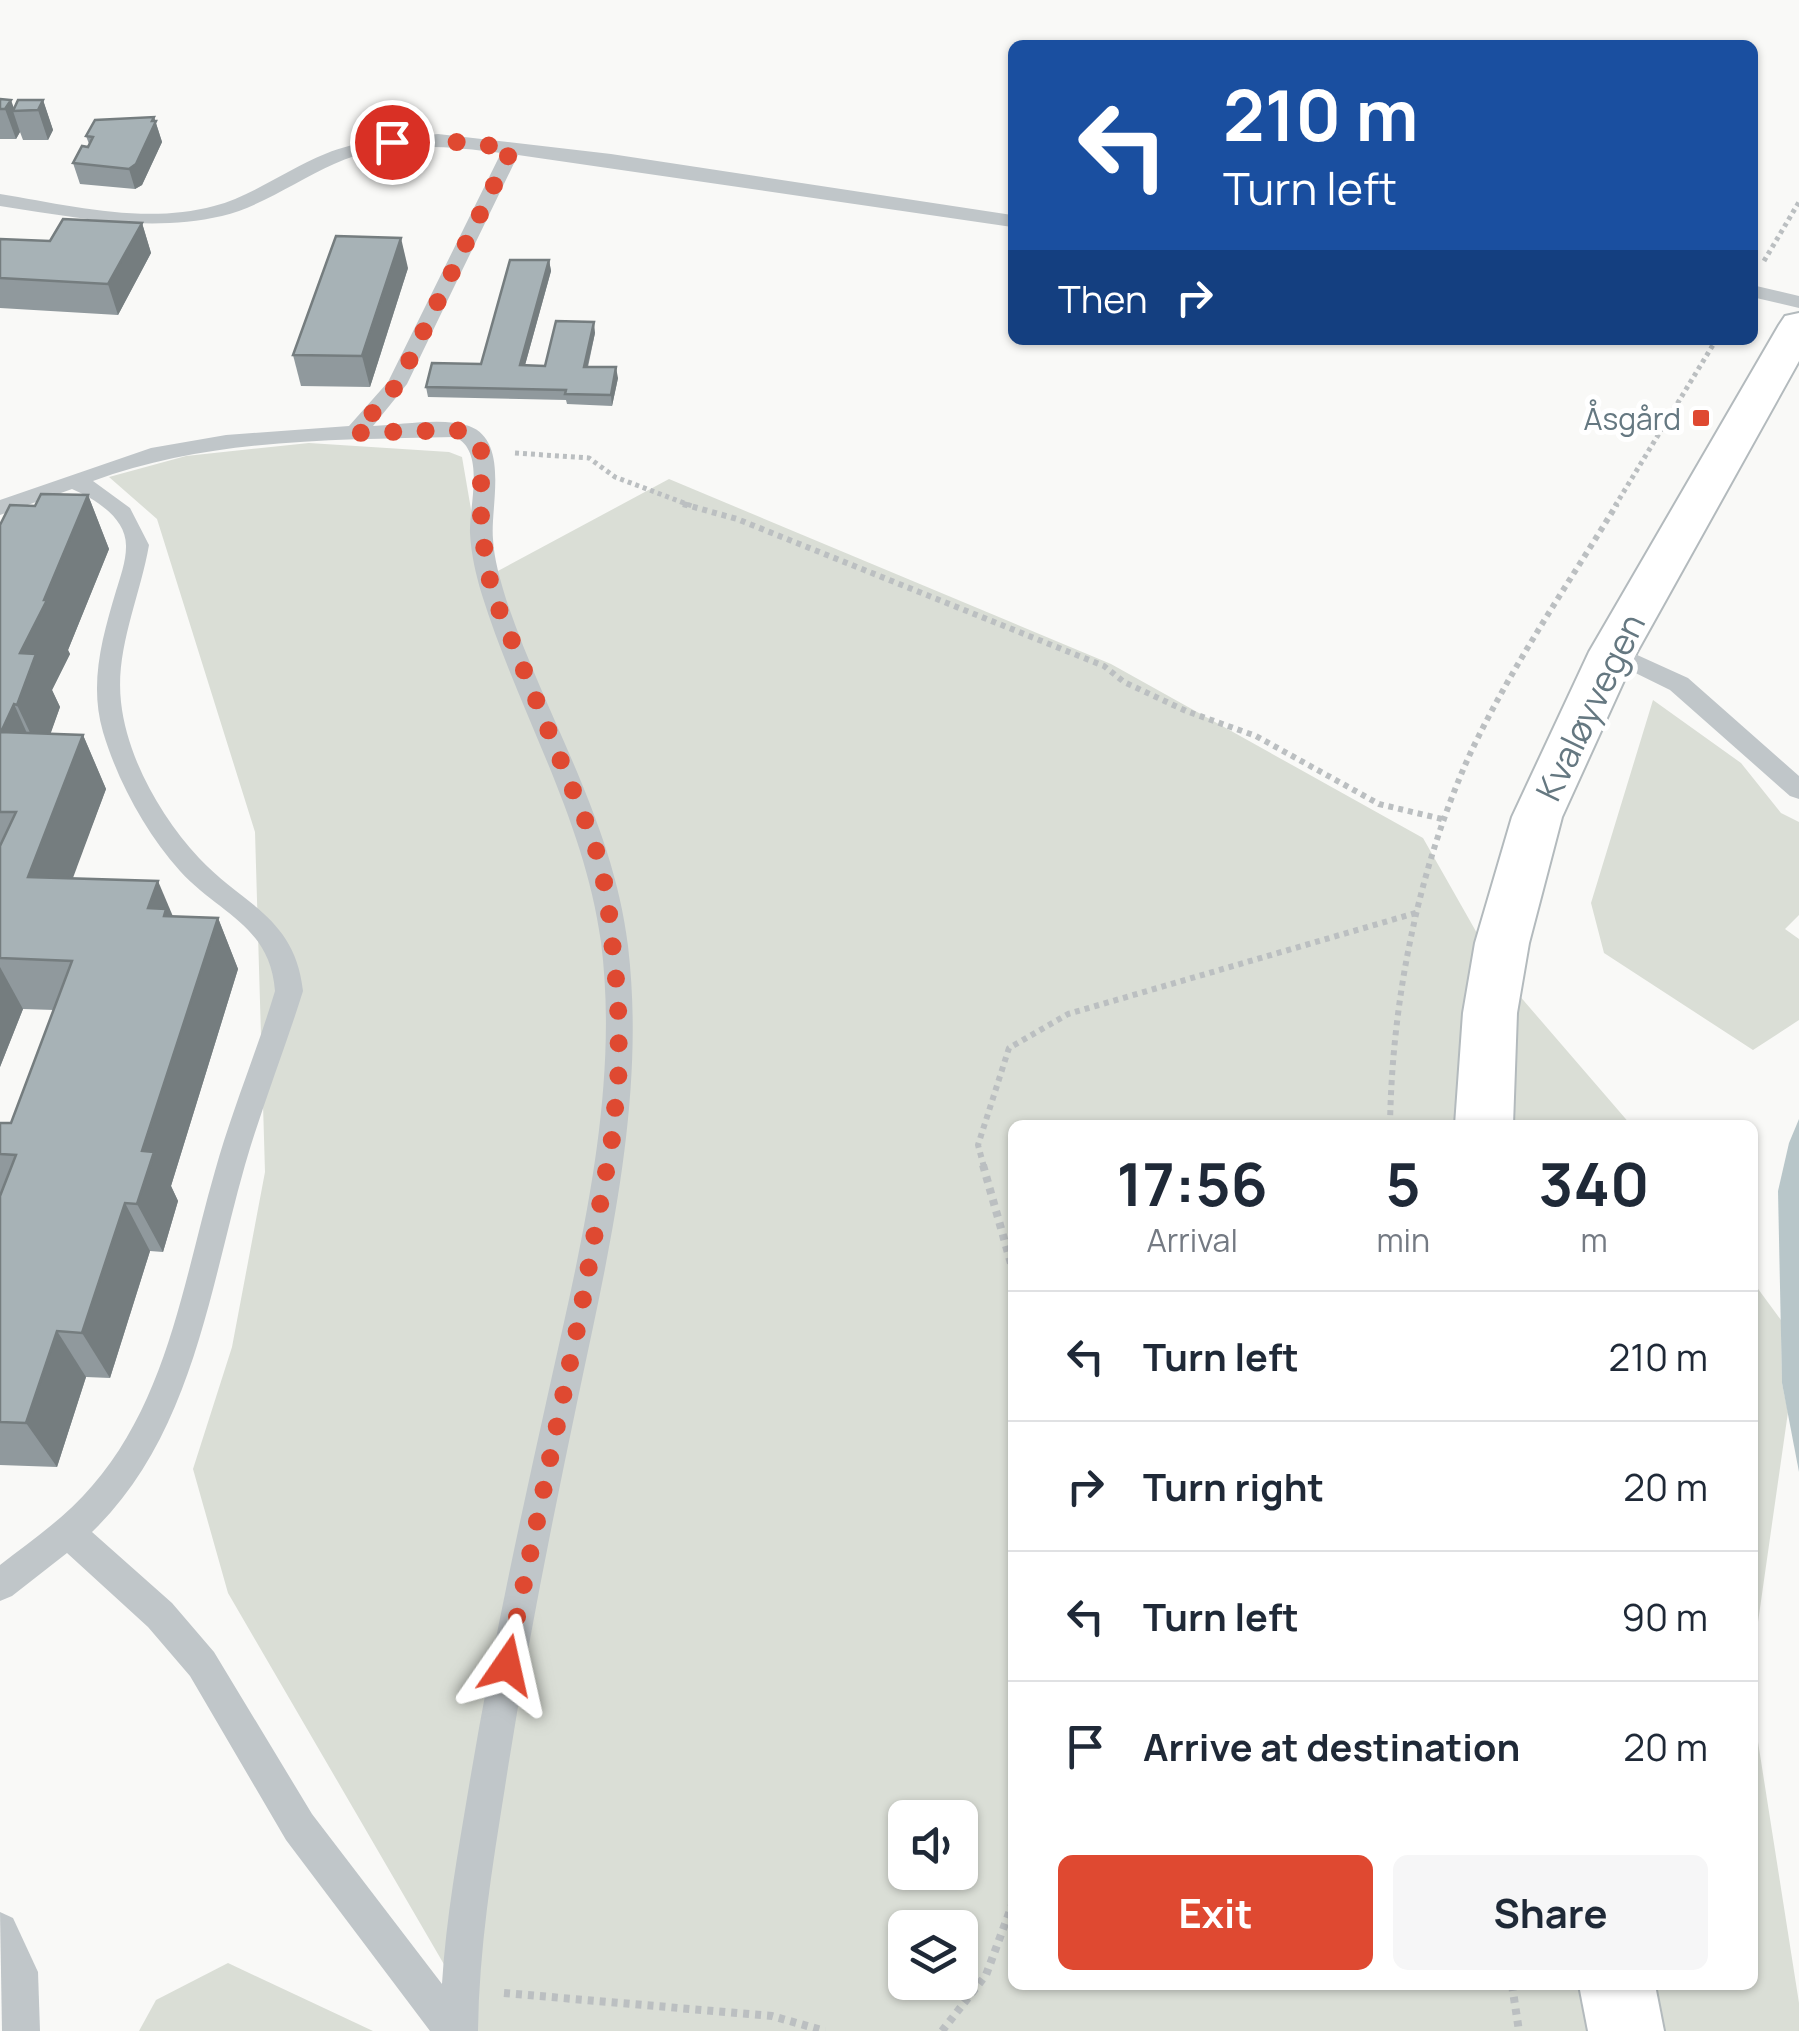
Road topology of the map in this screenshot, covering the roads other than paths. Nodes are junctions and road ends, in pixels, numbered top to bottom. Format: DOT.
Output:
graph roads {
  1 [pos="512,148"];
  2 [pos="0,200"];
  3 [pos="1008,220"];
  4 [pos="1758,292"];
  5 [pos="1799,302"];
  6 [pos="1799,325"];
  7 [pos="355,433"];
  8 [pos="74,480"];
  9 [pos="0,508"];
  10 [pos="1614,652"];
  11 [pos="1799,790"];
  12 [pos="1484,1120"];
  13 [pos="68,1532"];
  14 [pos="0,1585"];
  15 [pos="0,1931"];
  16 [pos="1618,1990"];
  17 [pos="21,2031"];
  18 [pos="457,2031"];
  19 [pos="1626,2031"];
  1 -- 2 [label="lane"];
  1 -- 3 [label="lane"];
  1 -- 7 [label="lane"];
  4 -- 5 [label="lane"];
  6 -- 10 [label="street, Kvaløyvegen"];
  7 -- 8 [label="lane"];
  7 -- 18 [label="lane"];
  8 -- 9 [label="lane"];
  8 -- 13 [label="lane"];
  10 -- 11 [label="lane"];
  10 -- 12 [label="street, Kvaløyvegen"];
  13 -- 14 [label="lane"];
  13 -- 18 [label="lane"];
  15 -- 17 [label="lane"];
  16 -- 19 [label="street"];
}
